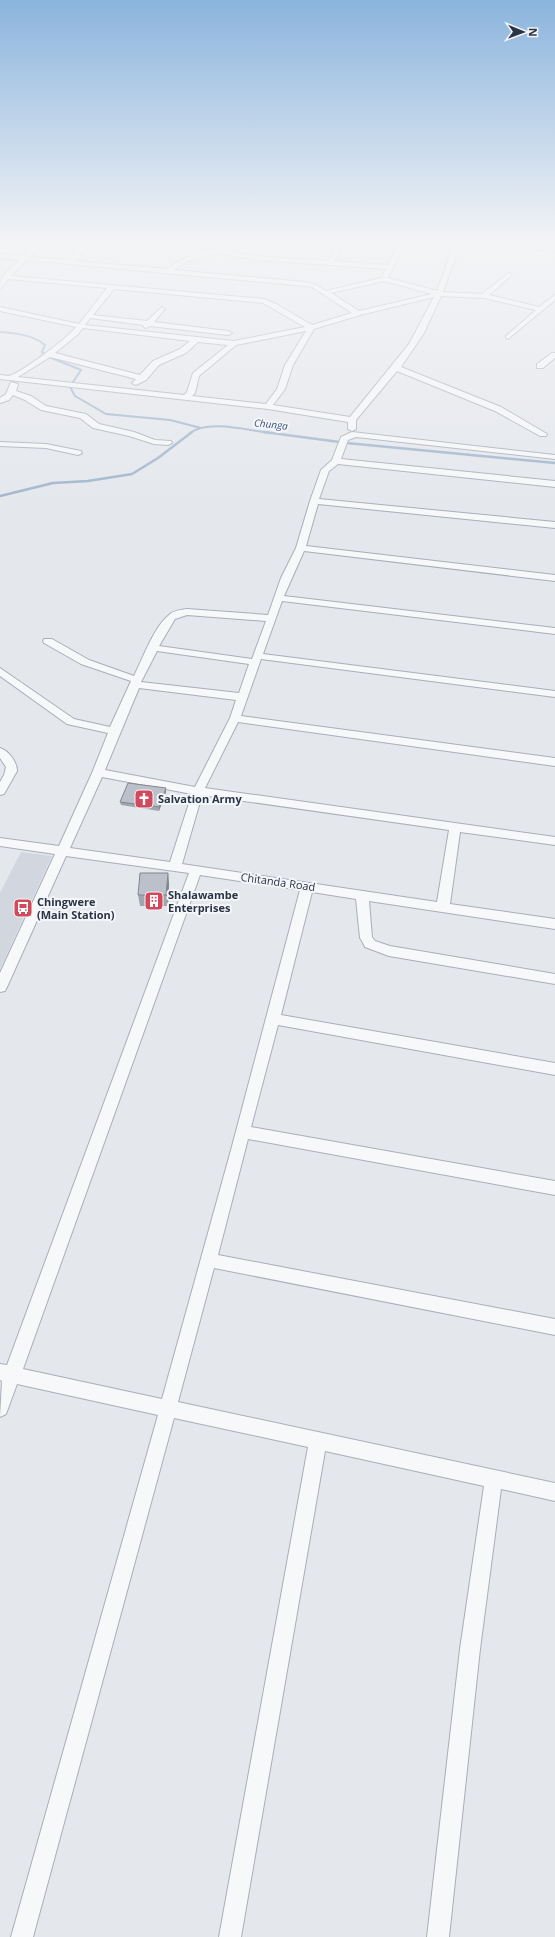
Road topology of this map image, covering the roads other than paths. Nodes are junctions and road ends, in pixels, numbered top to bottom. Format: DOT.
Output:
graph roads {
  1 [pos="77,332"];
  2 [pos="134,332"];
  3 [pos="224,332"];
  4 [pos="288,332"];
  5 [pos="308,332"];
  6 [pos="420,332"];
  7 [pos="513,332"];
  8 [pos="139,333"];
  9 [pos="228,333"];
  10 [pos="508,337"];
  11 [pos="196,340"];
  12 [pos="234,343"];
  13 [pos="49,354"];
  14 [pos="555,354"];
  15 [pos="540,366"];
  16 [pos="395,367"];
  17 [pos="0,377"];
  18 [pos="13,378"];
  19 [pos="143,378"];
  20 [pos="126,390"];
  21 [pos="12,392"];
  22 [pos="185,398"];
  23 [pos="0,401"];
  24 [pos="268,408"];
  25 [pos="352,420"];
  26 [pos="355,434"];
  27 [pos="543,434"];
  28 [pos="168,443"];
  29 [pos="0,444"];
  30 [pos="78,452"];
  31 [pos="555,457"];
  32 [pos="336,461"];
  33 [pos="555,484"];
  34 [pos="314,501"];
  35 [pos="555,525"];
  36 [pos="301,548"];
  37 [pos="555,578"];
  38 [pos="278,598"];
  39 [pos="271,618"];
  40 [pos="555,631"];
  41 [pos="48,641"];
  42 [pos="154,648"];
  43 [pos="256,659"];
  44 [pos="0,671"];
  45 [pos="136,682"];
  46 [pos="555,694"];
  47 [pos="242,697"];
  48 [pos="235,718"];
  49 [pos="114,731"];
  50 [pos="0,752"];
  51 [pos="555,762"];
  52 [pos="98,773"];
  53 [pos="0,791"];
  54 [pos="198,791"];
  55 [pos="455,826"];
  56 [pos="555,840"];
  57 [pos="0,842"];
  58 [pos="63,851"];
  59 [pos="175,867"];
  60 [pos="196,870"];
  61 [pos="308,886"];
  62 [pos="362,894"];
  63 [pos="443,906"];
  64 [pos="555,924"];
  65 [pos="555,979"];
  66 [pos="0,987"];
  67 [pos="274,1019"];
  68 [pos="555,1069"];
  69 [pos="242,1132"];
  70 [pos="555,1188"];
  71 [pos="208,1260"];
  72 [pos="555,1327"];
  73 [pos="6,1373"];
  74 [pos="0,1408"];
  75 [pos="169,1408"];
  76 [pos="318,1441"];
  77 [pos="494,1478"];
  78 [pos="555,1492"];
  79 [pos="22,1937"];
  80 [pos="230,1937"];
  81 [pos="438,1937"];
  1 -- 13 [label="street"];
  2 -- 8 [label="street"];
  3 -- 9 [label="street"];
  4 -- 12 [label="street"];
  5 -- 24 [label="street"];
  6 -- 16 [label="street"];
  7 -- 10 [label="street"];
  8 -- 11 [label="street"];
  11 -- 12 [label="street"];
  11 -- 19 [label="street"];
  12 -- 22 [label="street"];
  13 -- 18 [label="street"];
  13 -- 19 [label="street"];
  14 -- 15 [label="street"];
  16 -- 25 [label="street"];
  16 -- 27 [label="street"];
  17 -- 18 [label="street"];
  18 -- 20 [label="street"];
  18 -- 21 [label="street"];
  19 -- 20 [label="street"];
  20 -- 22 [label="street"];
  21 -- 23 [label="street"];
  21 -- 28 [label="street"];
  22 -- 24 [label="street"];
  24 -- 25 [label="street"];
  25 -- 26 [label="street"];
  26 -- 31 [label="street"];
  26 -- 32 [label="street"];
  29 -- 30 [label="street"];
  32 -- 33 [label="street"];
  32 -- 34 [label="street"];
  34 -- 35 [label="street"];
  34 -- 36 [label="street"];
  36 -- 37 [label="street"];
  36 -- 38 [label="street"];
  38 -- 39 [label="street"];
  38 -- 40 [label="street"];
  39 -- 42 [label="street"];
  39 -- 43 [label="street"];
  41 -- 45 [label="street"];
  42 -- 43 [label="street"];
  42 -- 45 [label="street"];
  43 -- 46 [label="street"];
  43 -- 47 [label="street"];
  44 -- 49 [label="street"];
  45 -- 47 [label="street"];
  45 -- 49 [label="street"];
  47 -- 48 [label="street"];
  48 -- 51 [label="street"];
  48 -- 54 [label="street"];
  49 -- 52 [label="street"];
  50 -- 53 [label="street"];
  52 -- 54 [label="street"];
  52 -- 58 [label="street"];
  54 -- 55 [label="street"];
  54 -- 59 [label="street"];
  55 -- 56 [label="street"];
  55 -- 63 [label="street"];
  57 -- 58 [label="street, Chitanda Road"];
  58 -- 59 [label="street, Chitanda Road"];
  58 -- 66 [label="street"];
  59 -- 60 [label="street, Chitanda Road"];
  60 -- 61 [label="street, Chitanda Road"];
  60 -- 73 [label="street"];
  61 -- 62 [label="street, Chitanda Road"];
  61 -- 67 [label="street"];
  62 -- 63 [label="street, Chitanda Road"];
  62 -- 65 [label="street"];
  63 -- 64 [label="street, Chitanda Road"];
  67 -- 68 [label="street"];
  67 -- 69 [label="street"];
  69 -- 70 [label="street"];
  69 -- 71 [label="street"];
  71 -- 72 [label="street"];
  71 -- 75 [label="street"];
  73 -- 74 [label="street"];
  73 -- 75 [label="street"];
  75 -- 76 [label="street"];
  75 -- 79 [label="street"];
  76 -- 77 [label="street"];
  76 -- 80 [label="street"];
  77 -- 78 [label="street"];
  77 -- 81 [label="street"];
}
